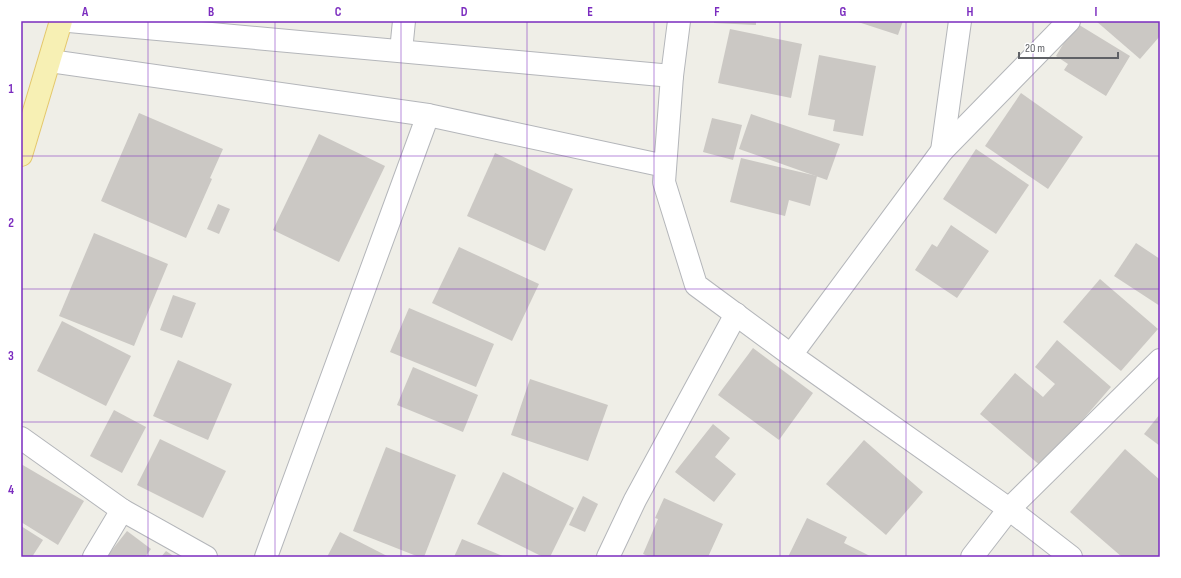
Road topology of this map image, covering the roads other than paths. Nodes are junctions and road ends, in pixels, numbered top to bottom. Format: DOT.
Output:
graph roads {
  1 [pos="61,21"];
  2 [pos="69,21"];
  3 [pos="404,21"];
  4 [pos="679,21"];
  5 [pos="960,21"];
  6 [pos="1069,21"];
  7 [pos="401,51"];
  8 [pos="50,61"];
  9 [pos="672,76"];
  10 [pos="428,115"];
  11 [pos="942,151"];
  12 [pos="21,155"];
  13 [pos="665,166"];
  14 [pos="736,314"];
  15 [pos="791,355"];
  16 [pos="1160,360"];
  17 [pos="21,438"];
  18 [pos="122,510"];
  19 [pos="1009,510"];
  20 [pos="94,557"];
  21 [pos="206,557"];
  22 [pos="266,557"];
  23 [pos="608,557"];
  24 [pos="972,557"];
  25 [pos="1071,557"];
  1 -- 8 [label="main road"];
  2 -- 7 [label="street"];
  3 -- 7 [label="street"];
  4 -- 9 [label="street"];
  5 -- 11 [label="street"];
  6 -- 11 [label="street"];
  7 -- 9 [label="street"];
  8 -- 10 [label="street"];
  8 -- 12 [label="main road"];
  9 -- 13 [label="street"];
  10 -- 13 [label="street"];
  10 -- 22 [label="street"];
  11 -- 15 [label="street"];
  13 -- 14 [label="street"];
  14 -- 15 [label="street"];
  14 -- 23 [label="street"];
  15 -- 19 [label="street"];
  16 -- 19 [label="street"];
  17 -- 18 [label="street"];
  18 -- 20 [label="street"];
  18 -- 21 [label="street"];
  19 -- 24 [label="street"];
  19 -- 25 [label="street"];
}
